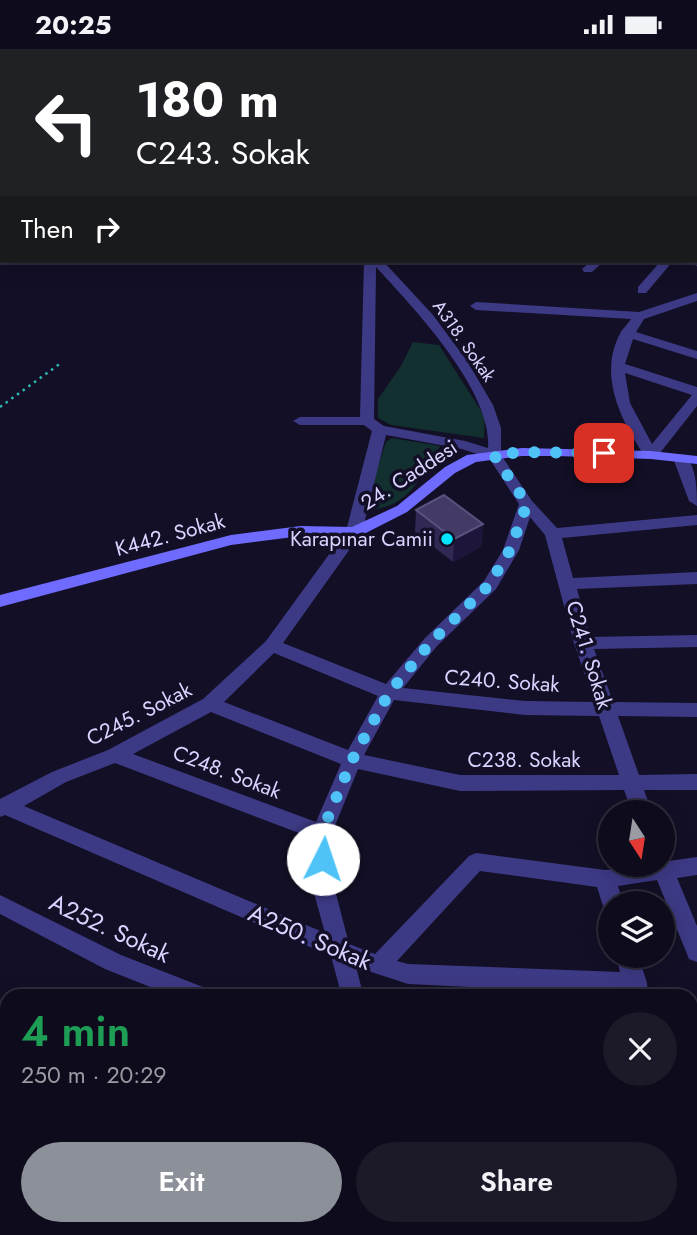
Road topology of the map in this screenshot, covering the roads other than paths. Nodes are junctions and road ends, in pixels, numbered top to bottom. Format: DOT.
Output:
graph roads {
  1 [pos="370,263"];
  2 [pos="379,263"];
  3 [pos="665,263"];
  4 [pos="642,290"];
  5 [pos="697,297"];
  6 [pos="476,306"];
  7 [pos="675,306"];
  8 [pos="697,313"];
  9 [pos="639,316"];
  10 [pos="627,333"];
  11 [pos="697,355"];
  12 [pos="618,366"];
  13 [pos="697,394"];
  14 [pos="300,421"];
  15 [pos="373,426"];
  16 [pos="494,455"];
  17 [pos="652,455"];
  18 [pos="680,458"];
  19 [pos="697,460"];
  20 [pos="697,501"];
  21 [pos="527,504"];
  22 [pos="697,520"];
  23 [pos="354,532"];
  24 [pos="553,534"];
  25 [pos="697,578"];
  26 [pos="567,584"];
  27 [pos="0,601"];
  28 [pos="697,641"];
  29 [pos="583,643"];
  30 [pos="272,645"];
  31 [pos="389,693"];
  32 [pos="210,704"];
  33 [pos="605,709"];
  34 [pos="697,710"];
  35 [pos="115,755"];
  36 [pos="352,760"];
  37 [pos="697,782"];
  38 [pos="631,783"];
  39 [pos="637,800"];
  40 [pos="2,808"];
  41 [pos="322,832"];
  42 [pos="697,866"];
  43 [pos="676,867"];
  44 [pos="615,877"];
  45 [pos="666,877"];
  46 [pos="605,879"];
  47 [pos="608,891"];
  48 [pos="0,904"];
  49 [pos="338,950"];
  50 [pos="697,952"];
  51 [pos="378,966"];
  52 [pos="630,968"];
  53 [pos="182,989"];
  54 [pos="350,989"];
  55 [pos="622,989"];
  56 [pos="636,989"];
  1 -- 15 [label="street"];
  2 -- 16 [label="street, A318. Sokak"];
  3 -- 4 [label="street"];
  5 -- 7 [label="street"];
  6 -- 9 [label="street"];
  7 -- 8 [label="street"];
  7 -- 9 [label="street"];
  9 -- 10 [label="street"];
  10 -- 11 [label="street"];
  10 -- 12 [label="street"];
  12 -- 13 [label="street"];
  12 -- 17 [label="street"];
  13 -- 17 [label="street"];
  14 -- 15 [label="street"];
  15 -- 16 [label="street"];
  15 -- 23 [label="street"];
  16 -- 17 [label="street, 24. Caddesi"];
  16 -- 21 [label="street, C241. Sokak"];
  16 -- 23 [label="street, 24. Caddesi"];
  17 -- 18 [label="street, 24. Caddesi"];
  18 -- 19 [label="street, 24. Caddesi"];
  18 -- 20 [label="street"];
  21 -- 24 [label="street, C241. Sokak"];
  21 -- 31 [label="street"];
  22 -- 24 [label="street"];
  23 -- 27 [label="street, K442. Sokak"];
  23 -- 30 [label="street, C245. Sokak"];
  24 -- 26 [label="street, C241. Sokak"];
  25 -- 26 [label="street"];
  26 -- 29 [label="street, C241. Sokak"];
  28 -- 29 [label="street"];
  29 -- 33 [label="street, C241. Sokak"];
  30 -- 31 [label="street, C240. Sokak"];
  30 -- 32 [label="street, C245. Sokak"];
  31 -- 33 [label="street, C240. Sokak"];
  31 -- 36 [label="street"];
  32 -- 35 [label="street, C245. Sokak"];
  32 -- 36 [label="street, C238. Sokak"];
  33 -- 34 [label="street, C240. Sokak"];
  33 -- 38 [label="street, C241. Sokak"];
  35 -- 40 [label="street, C245. Sokak"];
  35 -- 41 [label="street, C248. Sokak"];
  36 -- 38 [label="street, C238. Sokak"];
  36 -- 41 [label="street"];
  37 -- 38 [label="street, C238. Sokak"];
  38 -- 39 [label="street, C241. Sokak"];
  40 -- 49 [label="street, A250. Sokak"];
  41 -- 49 [label="street"];
  42 -- 43 [label="street"];
  44 -- 46 [label="street"];
  45 -- 50 [label="street"];
  46 -- 47 [label="street"];
  46 -- 51 [label="street"];
  48 -- 53 [label="street, A252. Sokak"];
  49 -- 51 [label="street, A250. Sokak"];
  49 -- 54 [label="street"];
  51 -- 55 [label="street, A250. Sokak"];
  52 -- 56 [label="street, A250. Sokak"];
}
